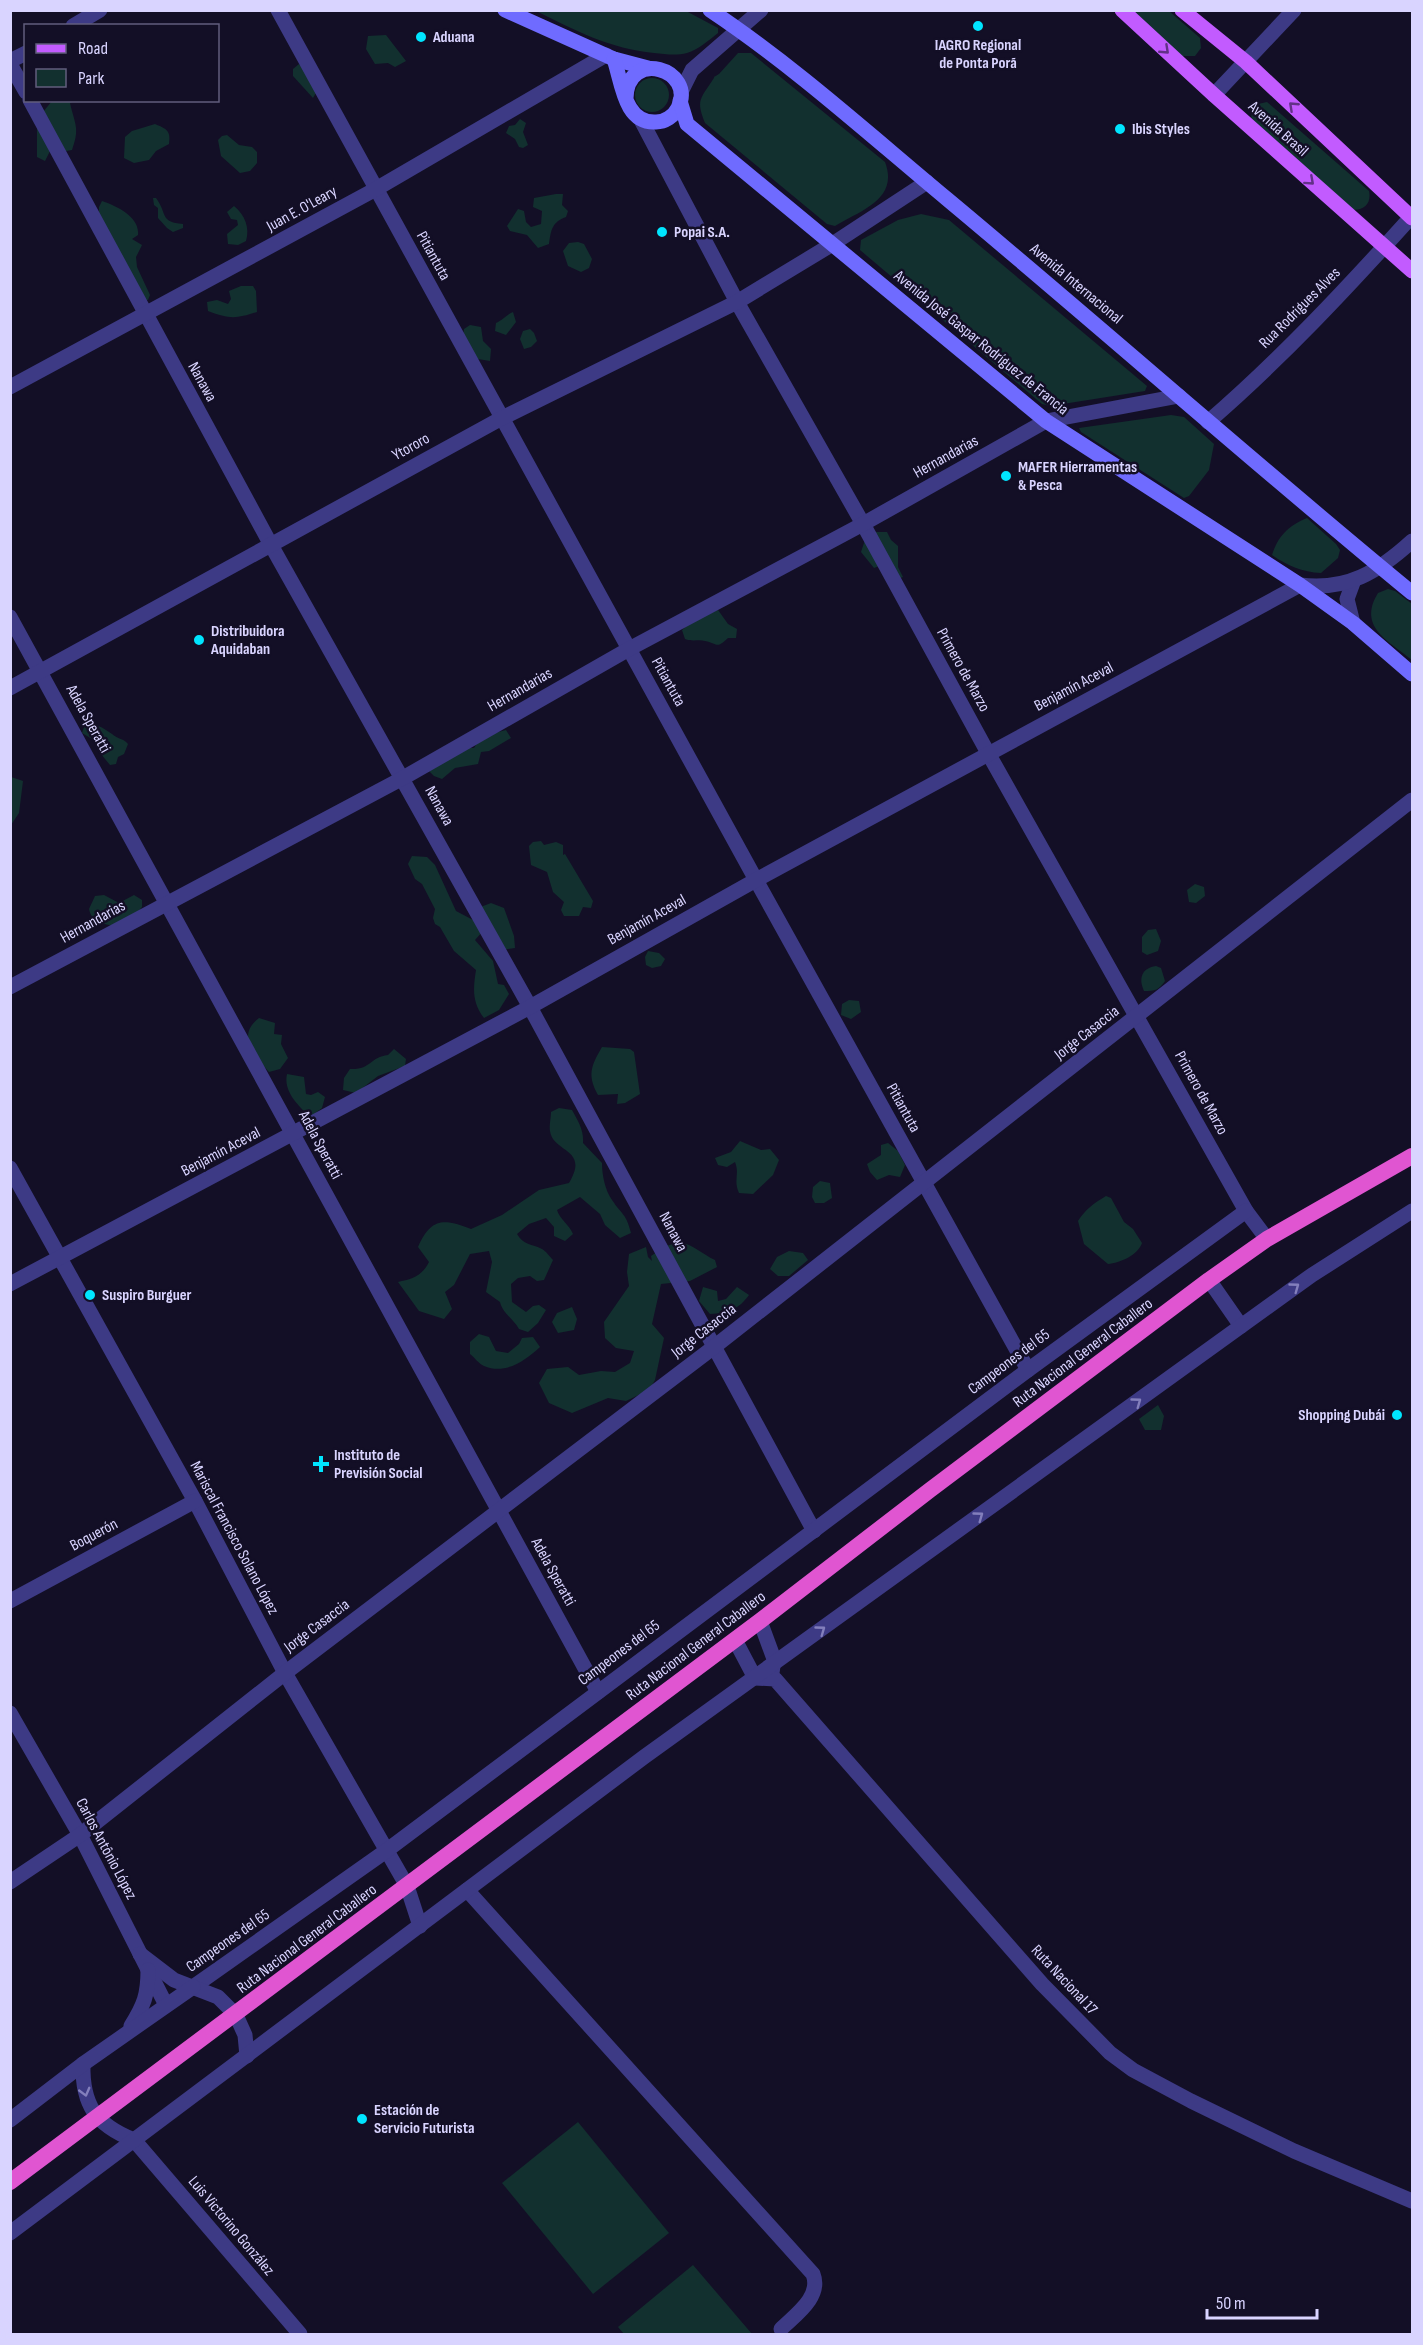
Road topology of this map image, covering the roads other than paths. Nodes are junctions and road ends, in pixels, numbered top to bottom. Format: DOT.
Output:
graph roads {
  1 [pos="100,10"];
  2 [pos="278,10"];
  3 [pos="505,10"];
  4 [pos="710,10"];
  5 [pos="761,10"];
  6 [pos="1122,10"];
  7 [pos="1182,10"];
  8 [pos="1294,10"];
  9 [pos="77,24"];
  10 [pos="740,30"];
  11 [pos="24,54"];
  12 [pos="610,57"];
  13 [pos="1246,62"];
  14 [pos="10,63"];
  15 [pos="654,69"];
  16 [pos="692,70"];
  17 [pos="24,88"];
  18 [pos="1214,95"];
  19 [pos="680,97"];
  20 [pos="626,98"];
  21 [pos="31,102"];
  22 [pos="642,120"];
  23 [pos="661,121"];
  24 [pos="687,124"];
  25 [pos="652,143"];
  26 [pos="927,182"];
  27 [pos="375,189"];
  28 [pos="1412,217"];
  29 [pos="831,245"];
  30 [pos="1386,247"];
  31 [pos="1413,271"];
  32 [pos="737,302"];
  33 [pos="145,315"];
  34 [pos="10,387"];
  35 [pos="1179,396"];
  36 [pos="502,418"];
  37 [pos="1046,421"];
  38 [pos="1208,422"];
  39 [pos="863,524"];
  40 [pos="1413,541"];
  41 [pos="271,545"];
  42 [pos="1380,566"];
  43 [pos="1354,580"];
  44 [pos="1300,585"];
  45 [pos="1413,593"];
  46 [pos="10,616"];
  47 [pos="1353,623"];
  48 [pos="629,649"];
  49 [pos="41,671"];
  50 [pos="1413,674"];
  51 [pos="10,688"];
  52 [pos="988,753"];
  53 [pos="403,777"];
  54 [pos="1413,800"];
  55 [pos="756,880"];
  56 [pos="168,902"];
  57 [pos="10,987"];
  58 [pos="530,1007"];
  59 [pos="1137,1017"];
  60 [pos="294,1134"];
  61 [pos="1413,1156"];
  62 [pos="10,1168"];
  63 [pos="924,1183"];
  64 [pos="1246,1211"];
  65 [pos="1413,1211"];
  66 [pos="1267,1239"];
  67 [pos="60,1257"];
  68 [pos="1209,1280"];
  69 [pos="10,1284"];
  70 [pos="1241,1326"];
  71 [pos="714,1347"];
  72 [pos="1028,1370"];
  73 [pos="195,1501"];
  74 [pos="498,1511"];
  75 [pos="814,1530"];
  76 [pos="10,1600"];
  77 [pos="760,1621"];
  78 [pos="735,1640"];
  79 [pos="773,1671"];
  80 [pos="285,1673"];
  81 [pos="755,1678"];
  82 [pos="598,1692"];
  83 [pos="10,1713"];
  84 [pos="80,1835"];
  85 [pos="386,1851"];
  86 [pos="10,1882"];
  87 [pos="407,1886"];
  88 [pos="468,1890"];
  89 [pos="420,1926"];
  90 [pos="140,1954"];
  91 [pos="148,1970"];
  92 [pos="193,1987"];
  93 [pos="166,2005"];
  94 [pos="236,2015"];
  95 [pos="128,2032"];
  96 [pos="247,2056"];
  97 [pos="83,2064"];
  98 [pos="97,2117"];
  99 [pos="10,2120"];
  100 [pos="134,2140"];
  101 [pos="10,2182"];
  102 [pos="1413,2201"];
  103 [pos="10,2233"];
  104 [pos="781,2329"];
  105 [pos="300,2334"];
  1 -- 9 [label="street"];
  2 -- 27 [label="street, Pitiantuta"];
  3 -- 12 [label="main road"];
  4 -- 10 [label="main road, Avenida Internacional"];
  5 -- 10 [label="street"];
  6 -- 18 [label="main road, Avenida Brasil, one-way"];
  7 -- 13 [label="main road, Avenida Brasil"];
  8 -- 13 [label="street"];
  10 -- 16 [label="street"];
  10 -- 26 [label="main road, Avenida Internacional"];
  11 -- 14 [label="street"];
  12 -- 15 [label="main road"];
  12 -- 20 [label="main road"];
  12 -- 27 [label="street, Juan E. O'Leary"];
  13 -- 18 [label="street"];
  28 -- 13 [label="main road, Avenida Brasil, one-way"];
  14 -- 17 [label="street"];
  15 -- 16 [label="street"];
  15 -- 19 [label="main road"];
  15 -- 20 [label="main road"];
  16 -- 19 [label="street"];
  18 -- 30 [label="main road, Avenida Brasil, one-way"];
  19 -- 23 [label="main road"];
  19 -- 24 [label="main road"];
  20 -- 22 [label="main road"];
  21 -- 33 [label="street, Nanawa"];
  22 -- 23 [label="main road"];
  22 -- 25 [label="street, Primero de Marzo"];
  23 -- 24 [label="main road"];
  23 -- 25 [label="street"];
  24 -- 29 [label="main road, Avenida José Gaspar Rodríguez de Francia"];
  25 -- 32 [label="street, Primero de Marzo"];
  26 -- 29 [label="street, Ytororo"];
  26 -- 35 [label="main road, Avenida Internacional"];
  27 -- 33 [label="street, Juan E. O'Leary"];
  27 -- 36 [label="street, Pitiantuta"];
  28 -- 30 [label="street, Rua Rodrigues Alves"];
  29 -- 32 [label="street, Ytororo"];
  29 -- 37 [label="main road, Avenida José Gaspar Rodríguez de Francia"];
  30 -- 31 [label="main road, Avenida Brasil"];
  30 -- 38 [label="street, Rua Rodrigues Alves"];
  32 -- 36 [label="street, Ytororo"];
  32 -- 39 [label="street, Primero de Marzo"];
  33 -- 34 [label="street, Juan E. O'Leary"];
  33 -- 41 [label="street, Nanawa"];
  35 -- 37 [label="street, Hernandarias"];
  35 -- 38 [label="main road, Avenida Internacional"];
  36 -- 41 [label="street, Ytororo"];
  36 -- 48 [label="street, Pitiantuta"];
  37 -- 39 [label="street, Hernandarias"];
  37 -- 44 [label="main road, Avenida José Gaspar Rodríguez de Francia"];
  38 -- 42 [label="main road, Avenida Internacional"];
  39 -- 48 [label="street, Hernandarias"];
  39 -- 52 [label="street, Primero de Marzo"];
  40 -- 42 [label="street"];
  41 -- 49 [label="street, Ytororo"];
  41 -- 53 [label="street, Nanawa"];
  42 -- 43 [label="street"];
  42 -- 45 [label="main road, Avenida Internacional"];
  43 -- 44 [label="street"];
  43 -- 47 [label="street"];
  44 -- 47 [label="main road, Avenida José Gaspar Rodríguez de Francia"];
  44 -- 52 [label="street, Benjamín Aceval"];
  46 -- 49 [label="street, Adela Speratti"];
  47 -- 50 [label="main road, Avenida José Gaspar Rodríguez de Francia"];
  48 -- 53 [label="street, Hernandarias"];
  48 -- 55 [label="street, Pitiantuta"];
  49 -- 51 [label="street, Ytororo"];
  49 -- 56 [label="street, Adela Speratti"];
  52 -- 55 [label="street, Benjamín Aceval"];
  52 -- 59 [label="street, Primero de Marzo"];
  53 -- 56 [label="street, Hernandarias"];
  53 -- 58 [label="street, Nanawa"];
  54 -- 59 [label="street, Jorge Casaccia"];
  55 -- 58 [label="street, Benjamín Aceval"];
  55 -- 63 [label="street, Pitiantuta"];
  56 -- 57 [label="street, Hernandarias"];
  56 -- 60 [label="street, Adela Speratti"];
  58 -- 60 [label="street, Benjamín Aceval"];
  58 -- 71 [label="street, Nanawa"];
  59 -- 63 [label="street, Jorge Casaccia"];
  59 -- 64 [label="street, Primero de Marzo"];
  60 -- 67 [label="street, Benjamín Aceval"];
  60 -- 74 [label="street, Adela Speratti"];
  61 -- 66 [label="highway, Ruta Nacional General Caballero"];
  62 -- 67 [label="street, Mariscal Francisco Solano López"];
  63 -- 71 [label="street, Jorge Casaccia"];
  63 -- 72 [label="street, Pitiantuta"];
  64 -- 66 [label="street, Primero de Marzo"];
  64 -- 72 [label="street, Campeones del 65"];
  70 -- 65 [label="street, one-way"];
  66 -- 68 [label="highway, Ruta Nacional General Caballero"];
  67 -- 69 [label="street, Benjamín Aceval"];
  67 -- 73 [label="street, Mariscal Francisco Solano López"];
  68 -- 70 [label="street"];
  68 -- 77 [label="highway, Ruta Nacional General Caballero"];
  79 -- 70 [label="street, one-way"];
  71 -- 74 [label="street, Jorge Casaccia"];
  71 -- 75 [label="street, Nanawa"];
  72 -- 75 [label="street, Campeones del 65"];
  73 -- 76 [label="street, Boquerón"];
  73 -- 80 [label="street, Mariscal Francisco Solano López"];
  74 -- 80 [label="street, Jorge Casaccia"];
  74 -- 82 [label="street, Adela Speratti"];
  75 -- 82 [label="street, Campeones del 65"];
  77 -- 78 [label="highway, Ruta Nacional General Caballero"];
  77 -- 79 [label="street, Ruta Nacional 17"];
  78 -- 81 [label="street"];
  78 -- 87 [label="highway, Ruta Nacional General Caballero"];
  79 -- 81 [label="street"];
  79 -- 102 [label="street, Ruta Nacional 17"];
  80 -- 84 [label="street, Jorge Casaccia"];
  80 -- 85 [label="street, Mariscal Francisco Solano López"];
  81 -- 88 [label="street"];
  82 -- 85 [label="street, Campeones del 65"];
  83 -- 84 [label="street, Carlos Antônio López"];
  84 -- 86 [label="street, Jorge Casaccia"];
  84 -- 90 [label="street, Carlos Antônio López"];
  85 -- 87 [label="street, Mariscal Francisco Solano López"];
  85 -- 92 [label="street, Campeones del 65"];
  87 -- 89 [label="street, Mariscal Francisco Solano López"];
  87 -- 94 [label="highway, Ruta Nacional General Caballero"];
  88 -- 89 [label="street"];
  88 -- 104 [label="street"];
  89 -- 96 [label="street"];
  90 -- 91 [label="street, Carlos Antônio López"];
  90 -- 92 [label="street"];
  91 -- 93 [label="street, Carlos Antônio López"];
  91 -- 95 [label="street"];
  92 -- 93 [label="street, Campeones del 65"];
  92 -- 94 [label="street"];
  93 -- 95 [label="street, Campeones del 65"];
  94 -- 96 [label="street"];
  94 -- 98 [label="highway, Ruta Nacional General Caballero"];
  95 -- 97 [label="street, Campeones del 65"];
  96 -- 100 [label="street"];
  97 -- 98 [label="street, one-way"];
  97 -- 99 [label="street, Campeones del 65"];
  98 -- 100 [label="street"];
  98 -- 101 [label="highway, Ruta Nacional General Caballero"];
  100 -- 103 [label="street"];
  100 -- 105 [label="street, Luis Victorino González"];
}
